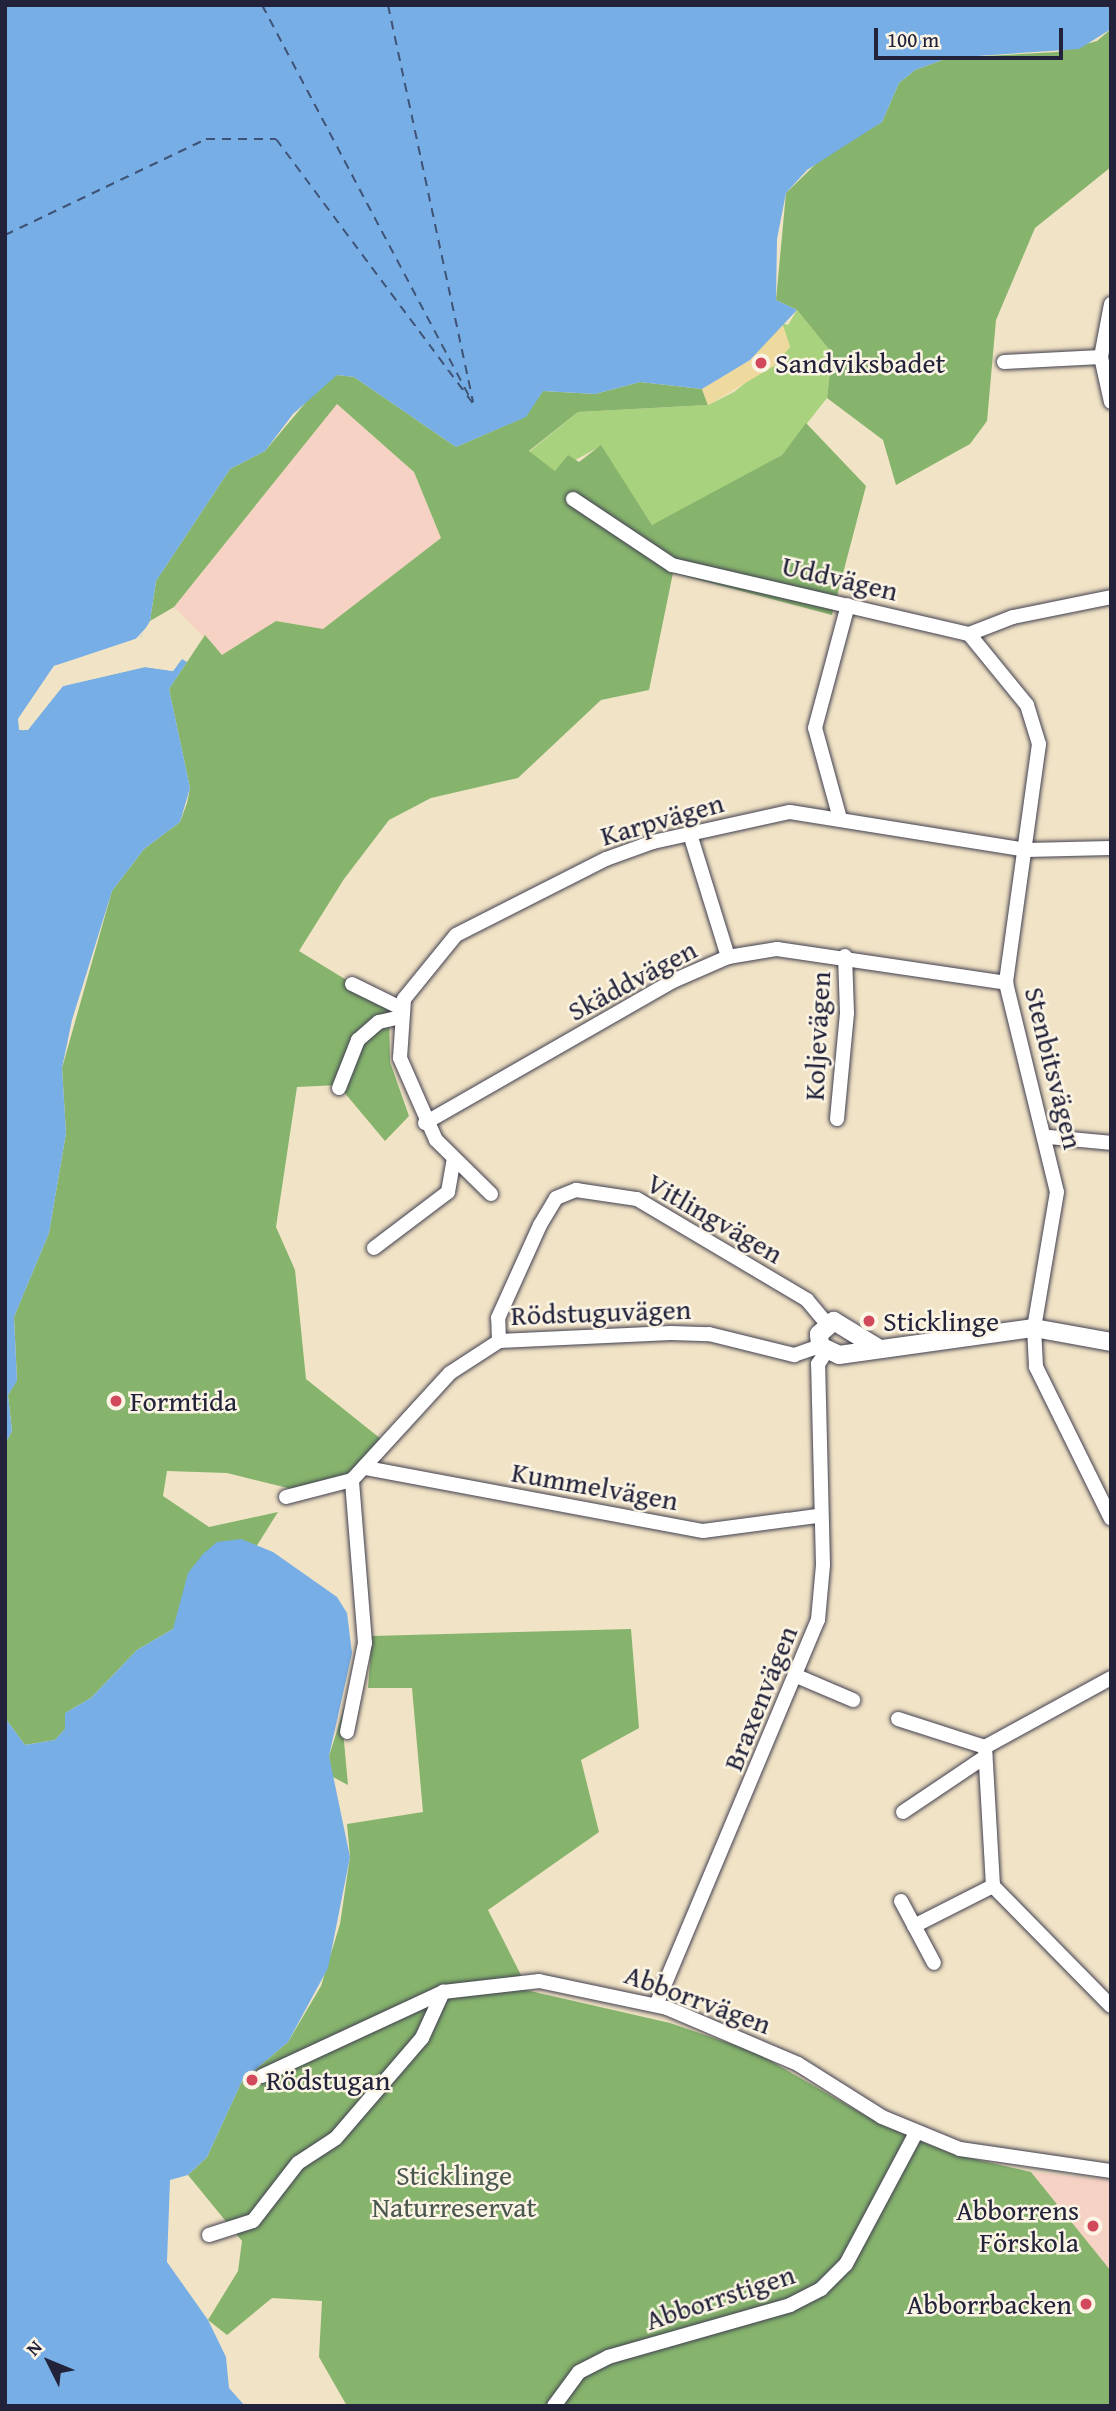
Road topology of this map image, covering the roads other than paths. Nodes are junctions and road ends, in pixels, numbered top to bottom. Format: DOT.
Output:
graph roads {
  1 [pos="1111,304"];
  2 [pos="1101,357"];
  3 [pos="1004,362"];
  4 [pos="1111,402"];
  5 [pos="573,499"];
  6 [pos="1111,597"];
  7 [pos="848,605"];
  8 [pos="969,634"];
  9 [pos="839,816"];
  10 [pos="690,834"];
  11 [pos="1111,848"];
  12 [pos="1026,850"];
  13 [pos="845,956"];
  14 [pos="727,957"];
  15 [pos="352,984"];
  16 [pos="1006,984"];
  17 [pos="401,1012"];
  18 [pos="339,1088"];
  19 [pos="837,1119"];
  20 [pos="425,1123"];
  21 [pos="1048,1137"];
  22 [pos="1111,1143"];
  23 [pos="454,1159"];
  24 [pos="491,1194"];
  25 [pos="374,1248"];
  26 [pos="826,1323"];
  27 [pos="1034,1328"];
  28 [pos="499,1341"];
  29 [pos="1111,1342"];
  30 [pos="823,1349"];
  31 [pos="878,1349"];
  32 [pos="366,1468"];
  33 [pos="352,1480"];
  34 [pos="286,1497"];
  35 [pos="817,1516"];
  36 [pos="1111,1519"];
  37 [pos="799,1677"];
  38 [pos="1111,1678"];
  39 [pos="853,1700"];
  40 [pos="898,1719"];
  41 [pos="347,1732"];
  42 [pos="985,1752"];
  43 [pos="903,1812"];
  44 [pos="993,1886"];
  45 [pos="901,1901"];
  46 [pos="914,1926"];
  47 [pos="933,1963"];
  48 [pos="443,1993"];
  49 [pos="656,2005"];
  50 [pos="1111,2006"];
  51 [pos="262,2076"];
  52 [pos="916,2133"];
  53 [pos="1111,2171"];
  54 [pos="209,2235"];
  55 [pos="554,2406"];
  1 -- 2 [label="street"];
  2 -- 3 [label="street"];
  2 -- 4 [label="street"];
  5 -- 7 [label="street, Uddvägen"];
  6 -- 8 [label="street"];
  7 -- 8 [label="street, Uddvägen"];
  7 -- 9 [label="street"];
  8 -- 12 [label="street, Stenbitsvägen"];
  9 -- 10 [label="street, Karpvägen"];
  9 -- 12 [label="street, Karpvägen"];
  10 -- 14 [label="street"];
  10 -- 17 [label="street, Karpvägen"];
  11 -- 12 [label="street, Karpvägen"];
  12 -- 16 [label="street, Stenbitsvägen"];
  13 -- 14 [label="street, Skäddvägen"];
  13 -- 16 [label="street, Skäddvägen"];
  13 -- 19 [label="street, Koljevägen"];
  14 -- 20 [label="street, Skäddvägen"];
  15 -- 17 [label="street"];
  16 -- 21 [label="street, Stenbitsvägen"];
  17 -- 18 [label="street"];
  17 -- 20 [label="street"];
  20 -- 23 [label="street"];
  21 -- 22 [label="street"];
  21 -- 27 [label="street, Stenbitsvägen"];
  23 -- 24 [label="street"];
  23 -- 25 [label="street"];
  26 -- 28 [label="street, Vitlingvägen"];
  26 -- 30 [label="street"];
  26 -- 31 [label="street"];
  27 -- 29 [label="street, Rödstuguvägen"];
  27 -- 31 [label="street, Rödstuguvägen"];
  27 -- 36 [label="street, Stenbitsvägen"];
  28 -- 30 [label="street, Rödstuguvägen"];
  28 -- 32 [label="street, Rödstuguvägen"];
  30 -- 31 [label="street, Rödstuguvägen"];
  30 -- 35 [label="street, Braxenvägen"];
  32 -- 33 [label="street, Rödstuguvägen"];
  32 -- 35 [label="street, Kummelvägen"];
  33 -- 34 [label="street, Rödstuguvägen"];
  33 -- 41 [label="street"];
  35 -- 37 [label="street, Braxenvägen"];
  37 -- 39 [label="street"];
  37 -- 49 [label="street, Braxenvägen"];
  38 -- 42 [label="street"];
  40 -- 42 [label="street"];
  42 -- 43 [label="street"];
  42 -- 44 [label="street"];
  44 -- 46 [label="street"];
  44 -- 50 [label="street"];
  45 -- 46 [label="street"];
  46 -- 47 [label="street"];
  48 -- 49 [label="street, Abborrvägen"];
  48 -- 51 [label="street, Abborrvägen"];
  48 -- 54 [label="street"];
  49 -- 52 [label="street, Abborrvägen"];
  52 -- 53 [label="street, Abborrvägen"];
  52 -- 55 [label="street, Abborrstigen"];
}
